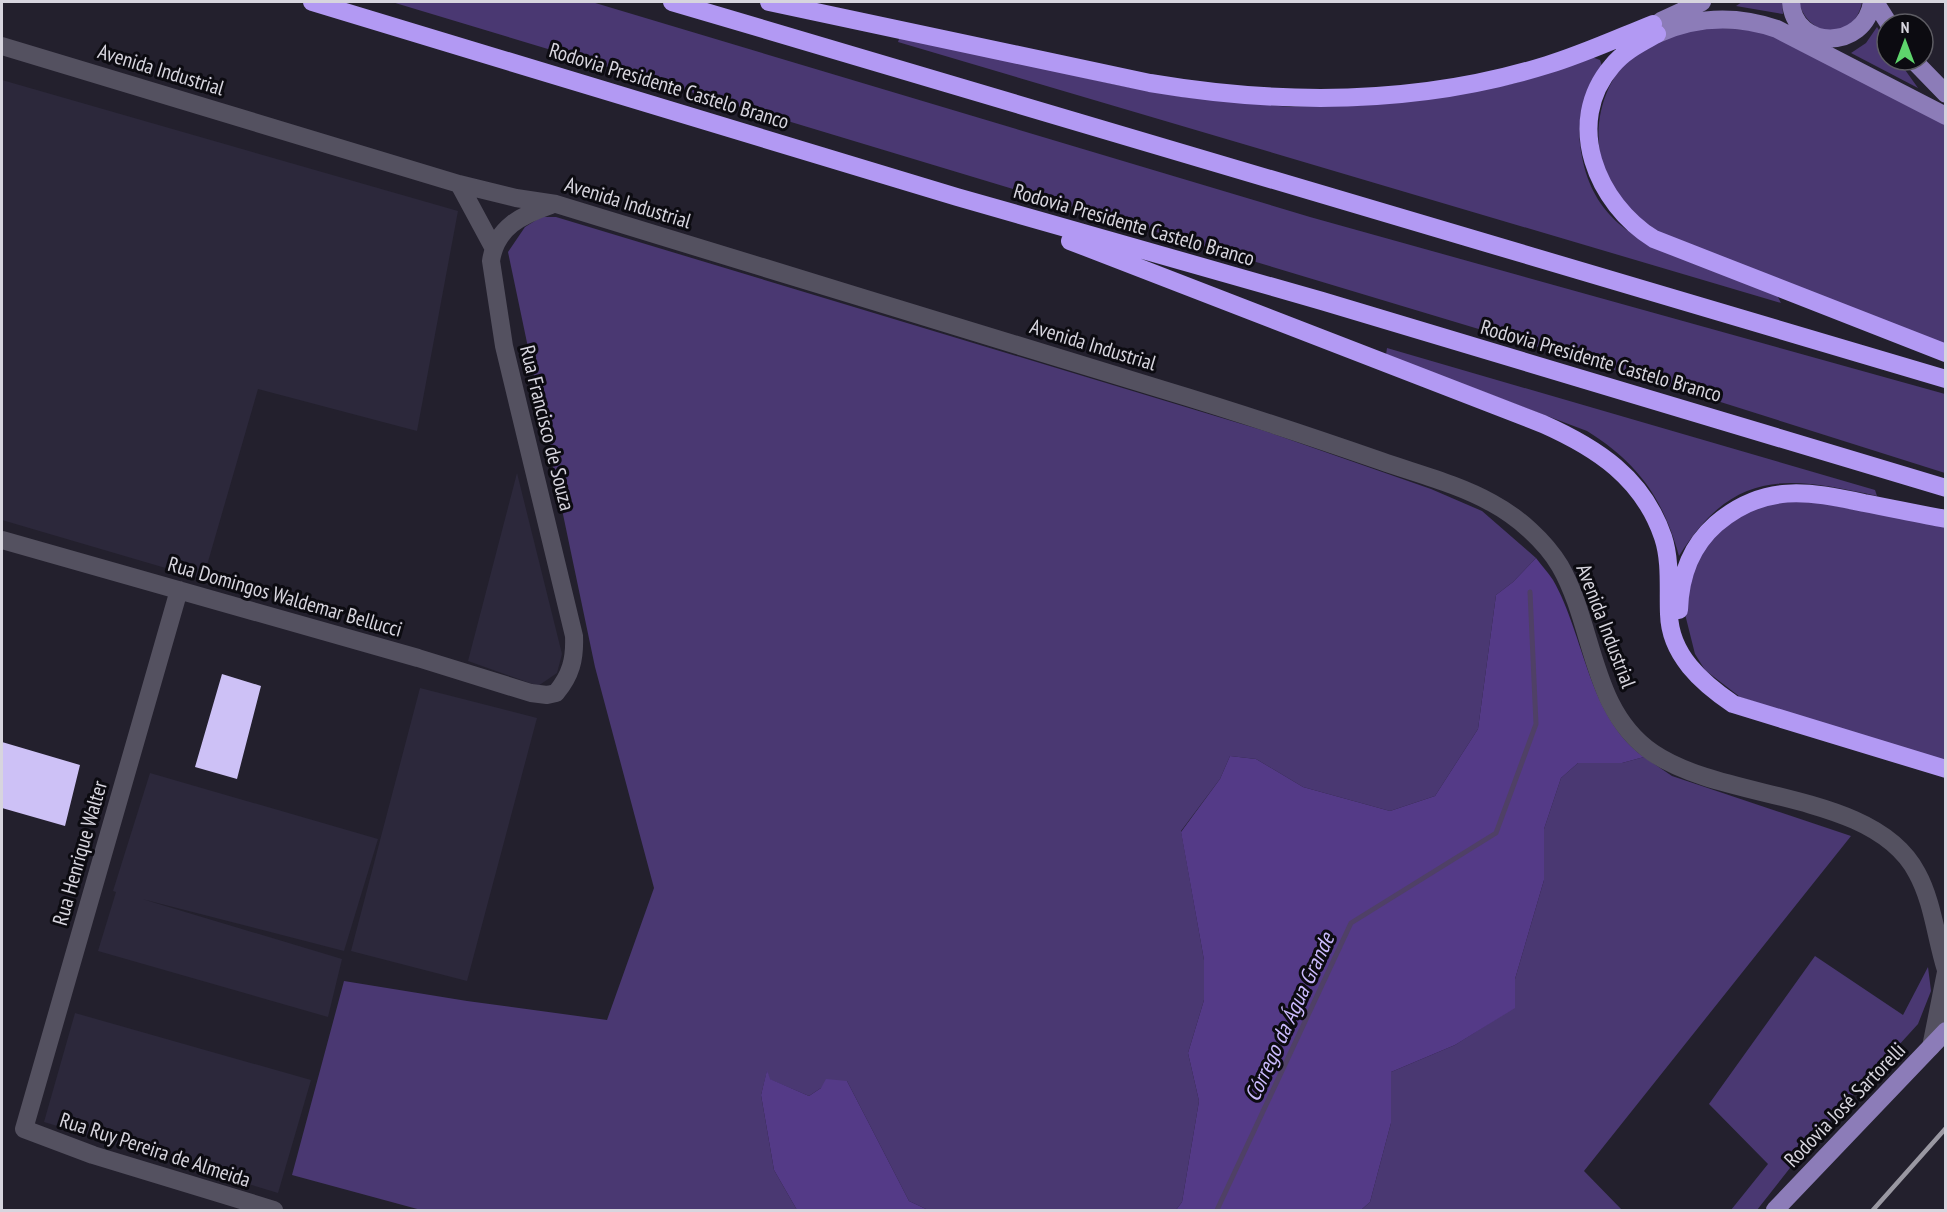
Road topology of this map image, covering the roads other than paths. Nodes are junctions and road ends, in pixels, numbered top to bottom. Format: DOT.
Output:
graph roads {
  1 [pos="312,2"];
  2 [pos="672,2"];
  3 [pos="769,2"];
  4 [pos="1702,2"];
  5 [pos="1791,2"];
  6 [pos="1873,2"];
  7 [pos="1655,29"];
  8 [pos="1777,29"];
  9 [pos="1811,34"];
  10 [pos="2,46"];
  11 [pos="1837,62"];
  12 [pos="1925,72"];
  13 [pos="1946,94"];
  14 [pos="1946,116"];
  15 [pos="459,184"];
  16 [pos="957,197"];
  17 [pos="556,204"];
  18 [pos="493,247"];
  19 [pos="1946,352"];
  20 [pos="1946,379"];
  21 [pos="1946,488"];
  22 [pos="1946,519"];
  23 [pos="2,540"];
  24 [pos="179,590"];
  25 [pos="1691,667"];
  26 [pos="556,693"];
  27 [pos="1900,754"];
  28 [pos="1946,769"];
  29 [pos="1946,783"];
  30 [pos="1946,971"];
  31 [pos="1946,1031"];
  32 [pos="1932,1047"];
  33 [pos="24,1130"];
  34 [pos="274,1210"];
  35 [pos="1776,1210"];
  1 -- 16 [label="highway, Rodovia Presidente Castelo Branco"];
  2 -- 20 [label="highway"];
  3 -- 7 [label="highway"];
  4 -- 7 [label="main road"];
  5 -- 9 [label="main road"];
  6 -- 9 [label="main road"];
  7 -- 8 [label="main road"];
  7 -- 19 [label="highway"];
  8 -- 9 [label="main road"];
  8 -- 11 [label="main road"];
  9 -- 11 [label="main road"];
  10 -- 15 [label="street, Avenida Industrial"];
  11 -- 14 [label="main road"];
  12 -- 13 [label="main road"];
  15 -- 17 [label="street, Avenida Industrial"];
  15 -- 18 [label="street"];
  16 -- 21 [label="highway, Rodovia Presidente Castelo Branco"];
  16 -- 25 [label="highway"];
  17 -- 18 [label="street"];
  17 -- 30 [label="street, Avenida Industrial"];
  18 -- 26 [label="street, Rua Francisco de Souza"];
  22 -- 25 [label="highway"];
  23 -- 24 [label="street, Rua Domingos Waldemar Bellucci"];
  24 -- 26 [label="street, Rua Domingos Waldemar Bellucci"];
  24 -- 33 [label="street, Rua Henrique Walter"];
  25 -- 27 [label="highway"];
  27 -- 28 [label="highway"];
  27 -- 29 [label="highway"];
  30 -- 32 [label="street"];
  31 -- 32 [label="main road, Rodovia José Sartorelli"];
  32 -- 35 [label="main road, Rodovia José Sartorelli"];
  33 -- 34 [label="street, Rua Ruy Pereira de Almeida"];
}
